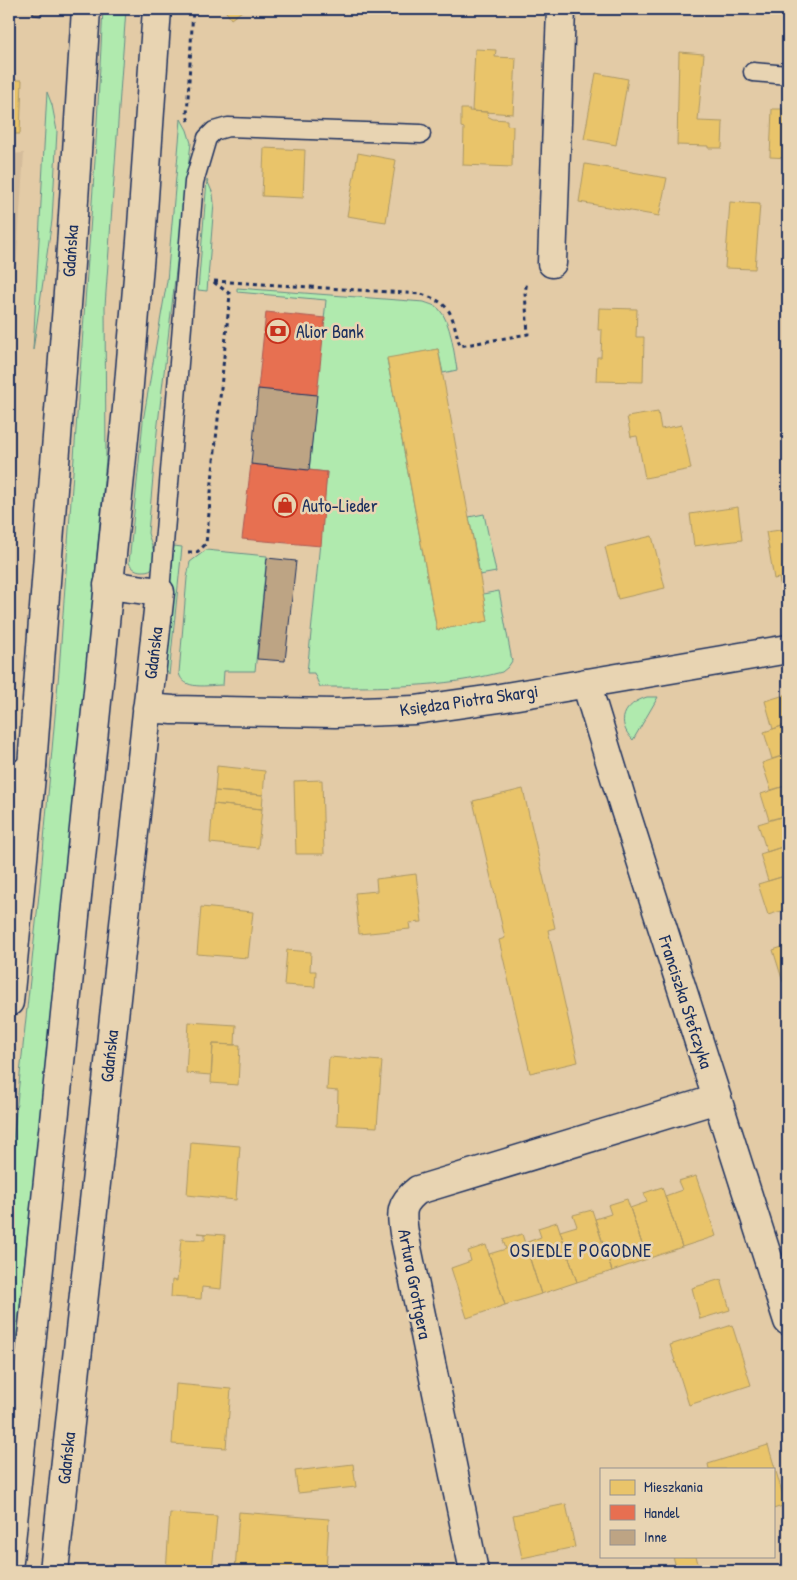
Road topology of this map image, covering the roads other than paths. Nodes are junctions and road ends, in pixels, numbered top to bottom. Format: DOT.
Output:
graph roads {
  1 [pos="86,9"];
  2 [pos="157,9"];
  3 [pos="560,9"];
  4 [pos="753,72"];
  5 [pos="788,75"];
  6 [pos="421,134"];
  7 [pos="552,263"];
  8 [pos="108,585"];
  9 [pos="160,592"];
  10 [pos="788,649"];
  11 [pos="586,682"];
  12 [pos="147,708"];
  13 [pos="32,766"];
  14 [pos="9,786"];
  15 [pos="16,854"];
  16 [pos="9,1002"];
  17 [pos="717,1099"];
  18 [pos="788,1321"];
  19 [pos="9,1561"];
  20 [pos="54,1571"];
  21 [pos="474,1571"];
  1 -- 13 [label="street, Gdańska"];
  2 -- 8 [label="street"];
  3 -- 7 [label="street"];
  4 -- 5 [label="lane"];
  6 -- 9 [label="lane"];
  8 -- 9 [label="street"];
  8 -- 19 [label="street"];
  9 -- 12 [label="street, Gdańska"];
  10 -- 11 [label="street, Księdza Piotra Skargi"];
  11 -- 12 [label="street, Księdza Piotra Skargi"];
  11 -- 17 [label="street, Franciszka Stefczyka"];
  12 -- 20 [label="street, Gdańska"];
  13 -- 14 [label="street"];
  13 -- 15 [label="street, Gdańska"];
  15 -- 16 [label="street, Gdańska"];
  17 -- 18 [label="street, Franciszka Stefczyka"];
  17 -- 21 [label="street, Artura Grottgera"];
}
